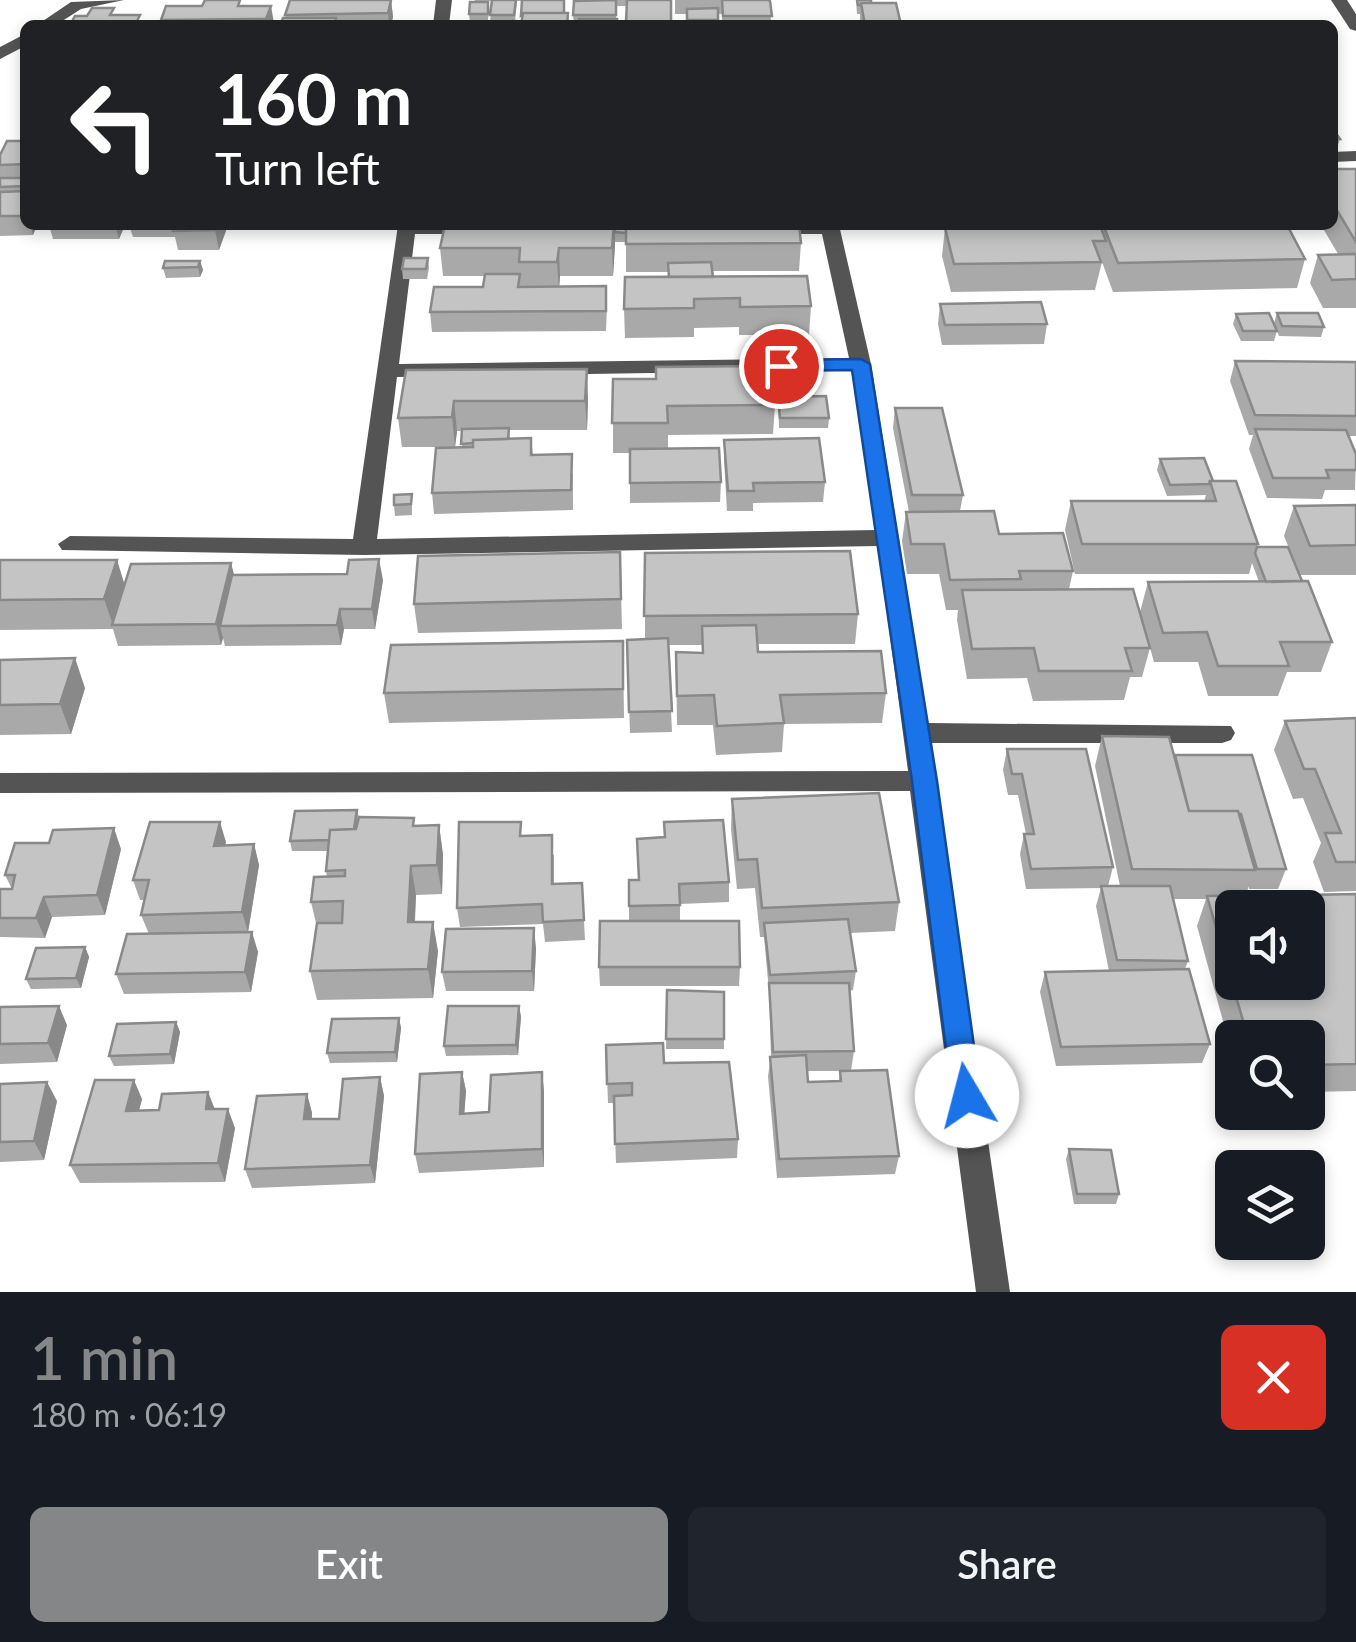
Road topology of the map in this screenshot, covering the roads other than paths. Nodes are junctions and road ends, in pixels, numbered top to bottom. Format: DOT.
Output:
graph roads {
  1 [pos="116,0"];
  2 [pos="1339,0"];
  3 [pos="54,20"];
  4 [pos="1356,26"];
  5 [pos="405,230"];
  6 [pos="831,230"];
  7 [pos="861,364"];
  8 [pos="385,371"];
  9 [pos="889,538"];
  10 [pos="70,544"];
  11 [pos="364,546"];
  12 [pos="917,733"];
  13 [pos="1222,733"];
  14 [pos="925,781"];
  15 [pos="0,784"];
  16 [pos="993,1292"];
  1 -- 3 [label="street"];
  2 -- 4 [label="street"];
  5 -- 8 [label="street"];
  6 -- 7 [label="street"];
  7 -- 8 [label="street"];
  7 -- 9 [label="street"];
  8 -- 11 [label="street"];
  9 -- 11 [label="street"];
  9 -- 12 [label="street"];
  10 -- 11 [label="street"];
  12 -- 13 [label="street"];
  12 -- 14 [label="street"];
  14 -- 15 [label="street"];
  14 -- 16 [label="street"];
}
